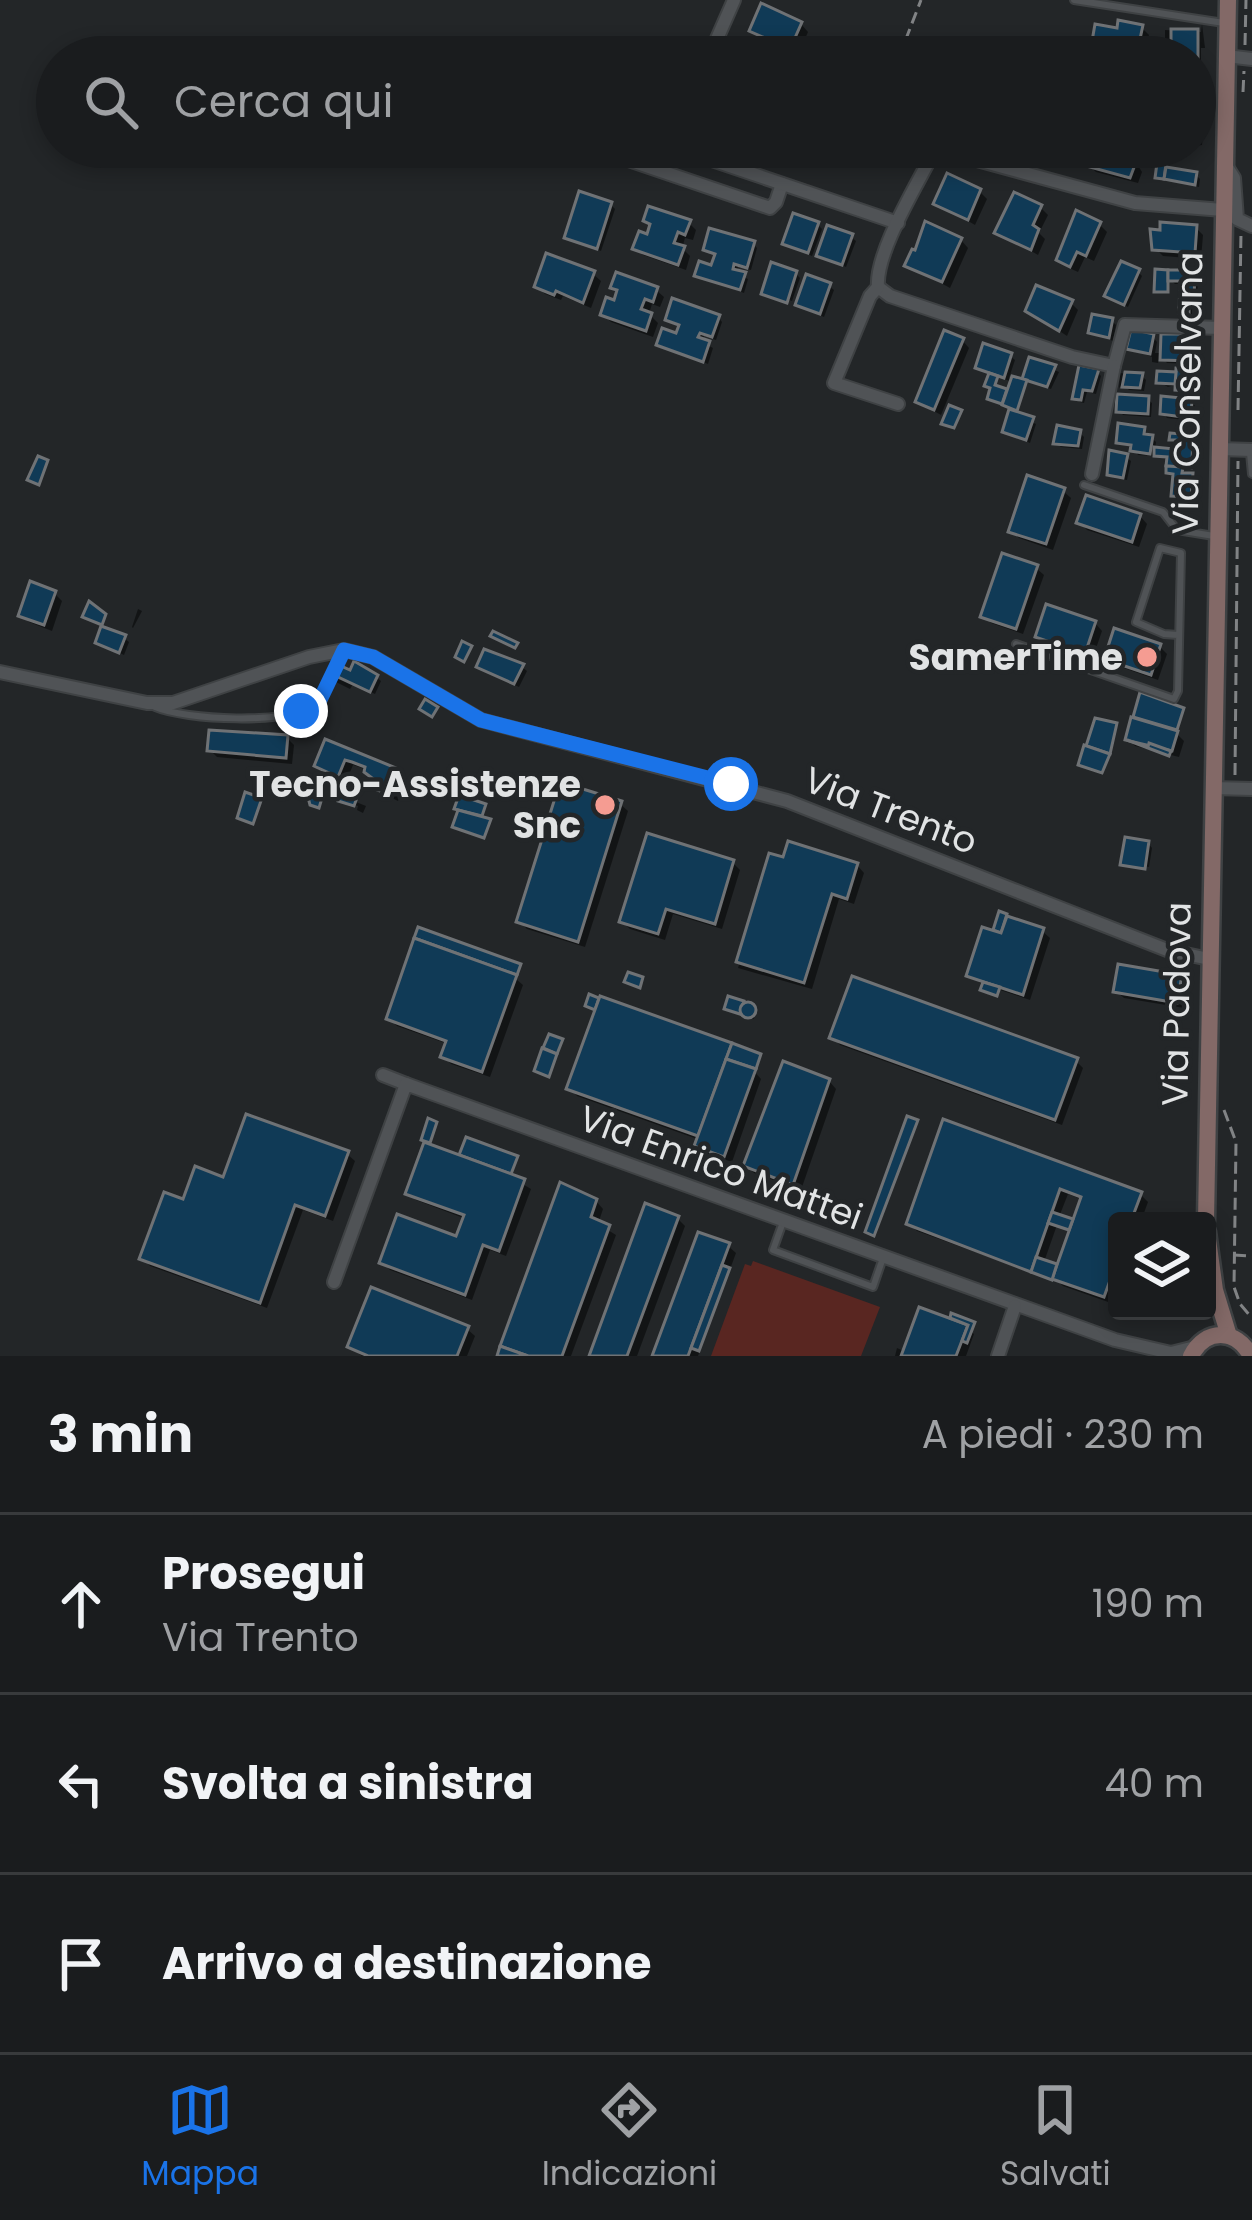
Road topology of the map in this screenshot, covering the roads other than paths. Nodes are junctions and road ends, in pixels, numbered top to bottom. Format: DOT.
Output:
graph roads {
  1 [pos="734,0"];
  2 [pos="1074,0"];
  3 [pos="1228,0"];
  4 [pos="1227,23"];
  5 [pos="718,36"];
  6 [pos="1241,56"];
  7 [pos="1225,164"];
  8 [pos="652,168"];
  9 [pos="735,168"];
  10 [pos="926,168"];
  11 [pos="1006,168"];
  12 [pos="782,184"];
  13 [pos="1223,210"];
  14 [pos="898,223"];
  15 [pos="1247,224"];
  16 [pos="878,287"];
  17 [pos="1221,328"];
  18 [pos="1114,366"];
  19 [pos="898,404"];
  20 [pos="1251,450"];
  21 [pos="1228,453"];
  22 [pos="1252,473"];
  23 [pos="1088,480"];
  24 [pos="1177,530"];
  25 [pos="1218,536"];
  26 [pos="1173,550"];
  27 [pos="1178,635"];
  28 [pos="1016,644"];
  29 [pos="344,650"];
  30 [pos="0,672"];
  31 [pos="146,703"];
  32 [pos="1212,788"];
  33 [pos="1252,789"];
  34 [pos="1209,959"];
  35 [pos="383,1075"];
  36 [pos="406,1084"];
  37 [pos="1206,1212"];
  38 [pos="783,1222"];
  39 [pos="883,1258"];
  40 [pos="334,1282"];
  41 [pos="1216,1293"];
  42 [pos="1015,1306"];
  43 [pos="1252,1334"];
  44 [pos="1231,1336"];
  45 [pos="1114,1340"];
  46 [pos="1196,1348"];
  47 [pos="998,1356"];
  48 [pos="1148,1356"];
  49 [pos="1250,1356"];
  1 -- 5 [label="street"];
  2 -- 4 [label="lane"];
  3 -- 4 [label="main road, Via Conselvana"];
  4 -- 6 [label="main road, Via Conselvana"];
  6 -- 7 [label="main road, Via Conselvana"];
  7 -- 13 [label="main road, Via Conselvana"];
  7 -- 15 [label="street"];
  8 -- 12 [label="street"];
  9 -- 12 [label="street"];
  10 -- 14 [label="street"];
  11 -- 13 [label="street"];
  12 -- 14 [label="street"];
  13 -- 17 [label="main road, Via Conselvana"];
  14 -- 16 [label="street"];
  16 -- 18 [label="street"];
  16 -- 19 [label="street"];
  17 -- 18 [label="street"];
  17 -- 21 [label="main road, Via Conselvana"];
  18 -- 23 [label="street"];
  20 -- 21 [label="street"];
  20 -- 22 [label="lane"];
  21 -- 25 [label="main road, Via Conselvana"];
  23 -- 24 [label="lane"];
  24 -- 25 [label="lane"];
  24 -- 26 [label="lane"];
  25 -- 32 [label="main road, Via Conselvana"];
  26 -- 27 [label="lane"];
  26 -- 27 [label="lane"];
  27 -- 28 [label="lane"];
  29 -- 31 [label="street"];
  29 -- 31 [label="lane"];
  29 -- 34 [label="street, Via Trento"];
  30 -- 31 [label="street"];
  32 -- 33 [label="street"];
  32 -- 34 [label="main road, Via Padova"];
  34 -- 37 [label="main road, Via Padova"];
  35 -- 36 [label="street, Via Enrico Mattei"];
  36 -- 38 [label="street, Via Enrico Mattei"];
  36 -- 40 [label="street"];
  38 -- 39 [label="street, Via Enrico Mattei"];
  38 -- 39 [label="lane"];
  39 -- 42 [label="street, Via Enrico Mattei"];
  41 -- 44 [label="main road"];
  42 -- 45 [label="street, Via Enrico Mattei"];
  42 -- 47 [label="street"];
  43 -- 44 [label="street"];
  44 -- 46 [label="main road"];
  44 -- 49 [label="main road"];
  45 -- 46 [label="street, Via Enrico Mattei"];
  45 -- 48 [label="street, Via Enrico Mattei"];
}
